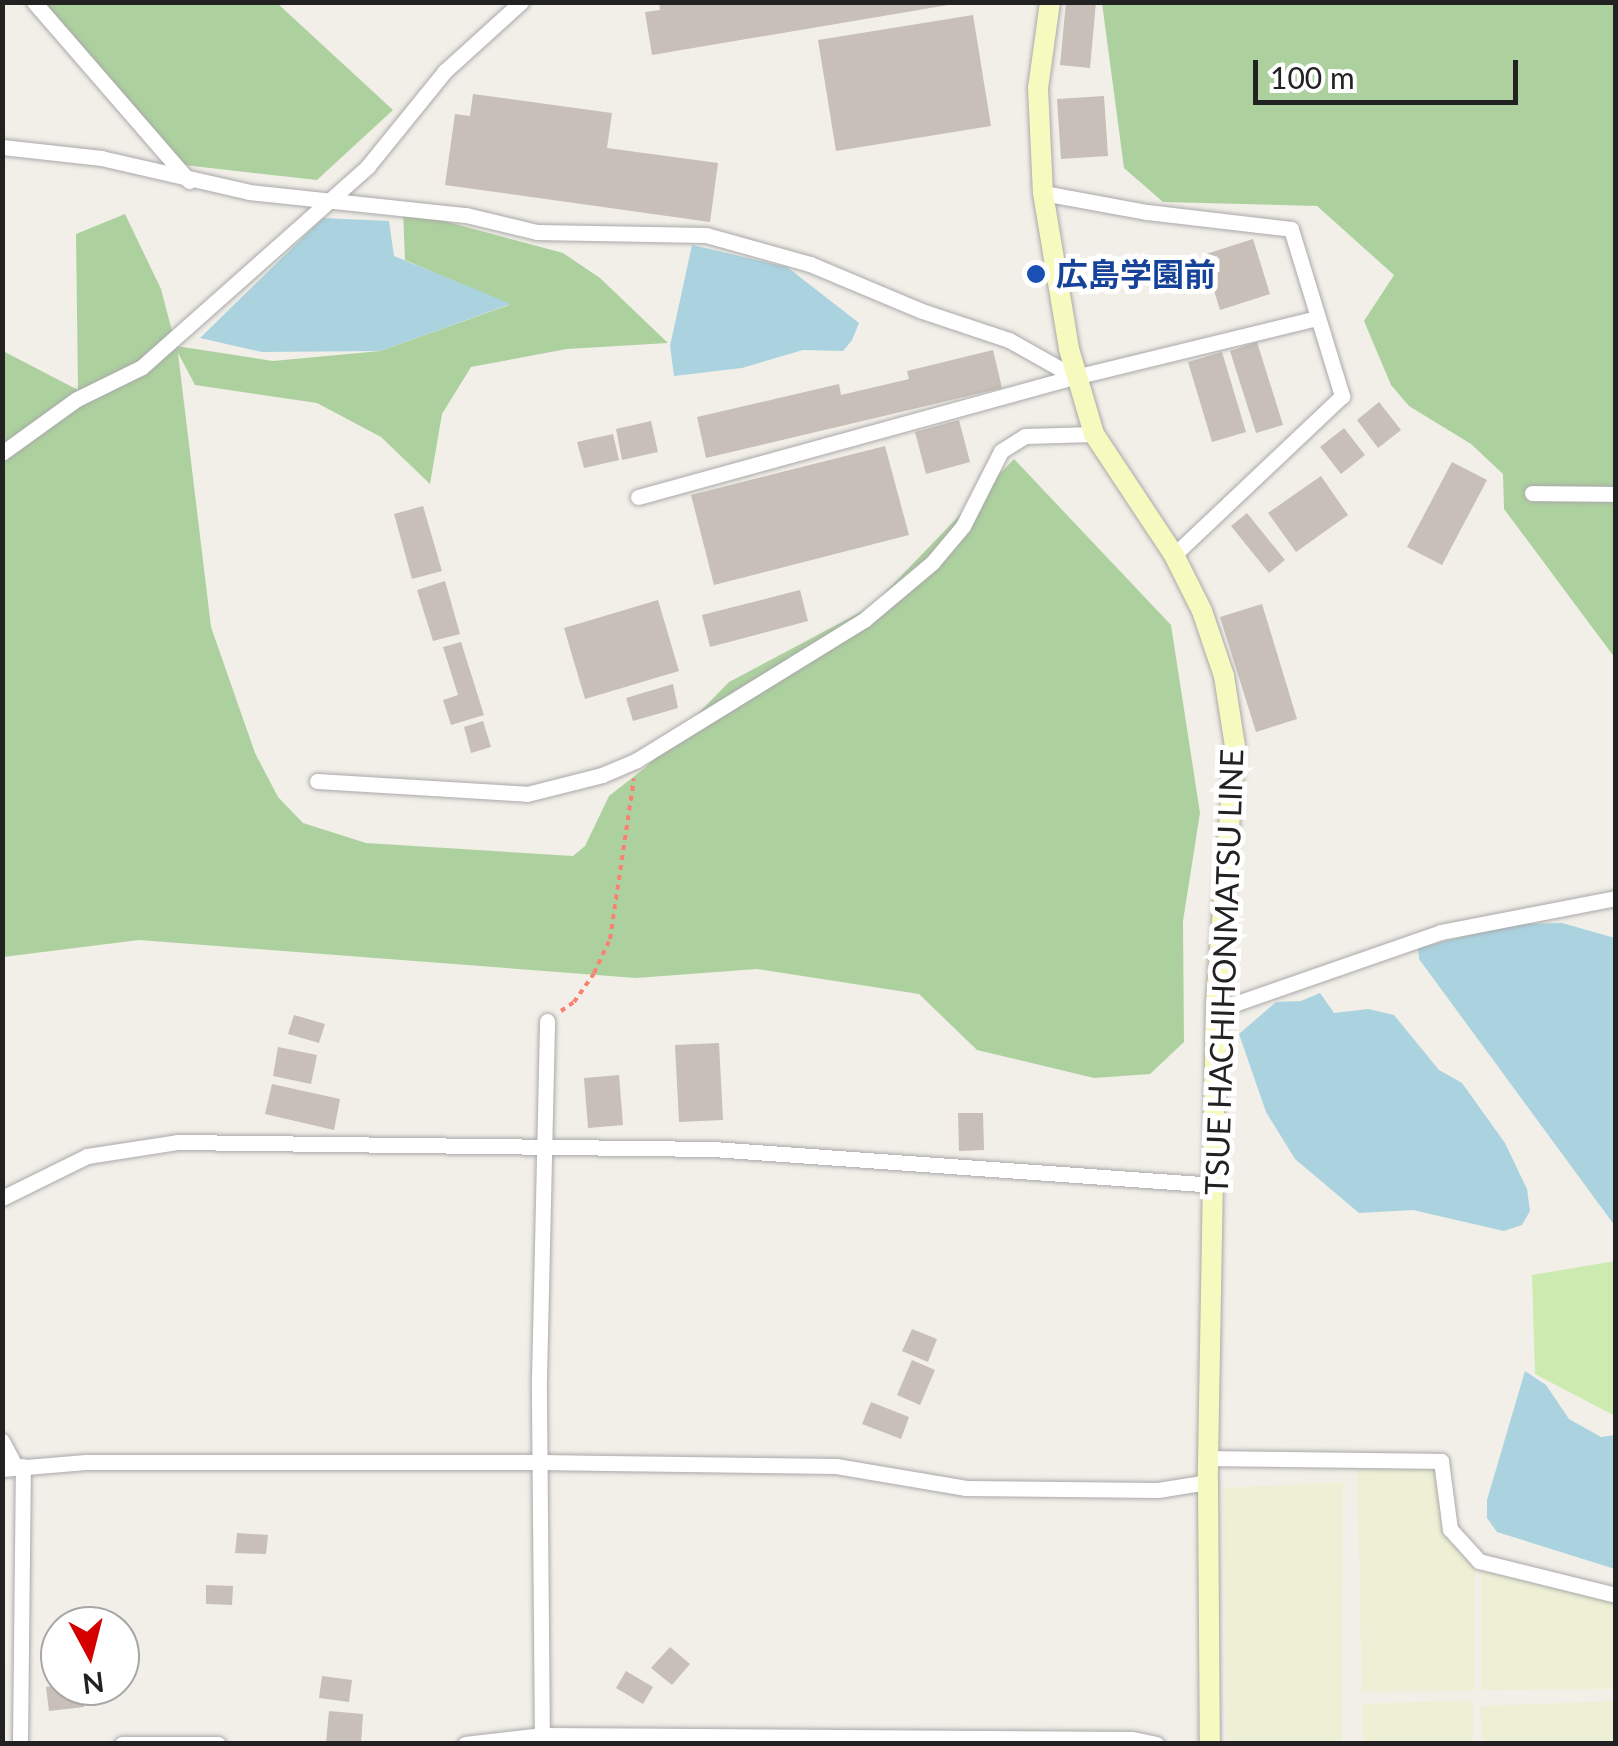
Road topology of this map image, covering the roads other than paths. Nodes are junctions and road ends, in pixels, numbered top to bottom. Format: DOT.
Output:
graph roads {
  1 [pos="34,2"];
  2 [pos="521,2"];
  3 [pos="1050,2"];
  4 [pos="2,147"];
  5 [pos="189,181"];
  6 [pos="1043,193"];
  7 [pos="324,202"];
  8 [pos="1317,318"];
  9 [pos="1075,376"];
  10 [pos="1094,434"];
  11 [pos="2,452"];
  12 [pos="1532,493"];
  13 [pos="1616,494"];
  14 [pos="638,497"];
  15 [pos="1174,555"];
  16 [pos="317,781"];
  17 [pos="1616,898"];
  18 [pos="1216,1005"];
  19 [pos="547,1021"];
  20 [pos="544,1146"];
  21 [pos="1215,1185"];
  22 [pos="2,1198"];
  23 [pos="2,1441"];
  24 [pos="1210,1458"];
  25 [pos="541,1462"];
  26 [pos="14,1468"];
  27 [pos="1208,1482"];
  28 [pos="1616,1595"];
  29 [pos="542,1739"];
  30 [pos="20,1744"];
  31 [pos="122,1744"];
  32 [pos="218,1744"];
  33 [pos="464,1744"];
  34 [pos="1156,1744"];
  35 [pos="1210,1744"];
  1 -- 5 [label="street"];
  2 -- 7 [label="street"];
  3 -- 6 [label="main road, TSUE HACHIHONMATSU LINE"];
  4 -- 5 [label="street"];
  5 -- 7 [label="street"];
  6 -- 8 [label="street"];
  6 -- 9 [label="main road, TSUE HACHIHONMATSU LINE"];
  7 -- 9 [label="street"];
  7 -- 11 [label="street"];
  8 -- 9 [label="street"];
  8 -- 15 [label="street"];
  9 -- 10 [label="main road, TSUE HACHIHONMATSU LINE"];
  9 -- 14 [label="street"];
  10 -- 15 [label="main road, TSUE HACHIHONMATSU LINE"];
  10 -- 16 [label="street"];
  12 -- 13 [label="street"];
  15 -- 18 [label="main road, TSUE HACHIHONMATSU LINE"];
  17 -- 18 [label="street"];
  18 -- 21 [label="main road, TSUE HACHIHONMATSU LINE"];
  19 -- 20 [label="street"];
  20 -- 21 [label="street"];
  20 -- 22 [label="street"];
  20 -- 25 [label="street"];
  21 -- 24 [label="main road, TSUE HACHIHONMATSU LINE"];
  23 -- 26 [label="street"];
  24 -- 27 [label="main road, TSUE HACHIHONMATSU LINE"];
  24 -- 28 [label="street"];
  25 -- 26 [label="street"];
  25 -- 27 [label="street"];
  25 -- 29 [label="street"];
  26 -- 30 [label="street"];
  27 -- 35 [label="main road, TSUE HACHIHONMATSU LINE"];
  29 -- 33 [label="street"];
  29 -- 34 [label="street"];
  31 -- 32 [label="street"];
}
